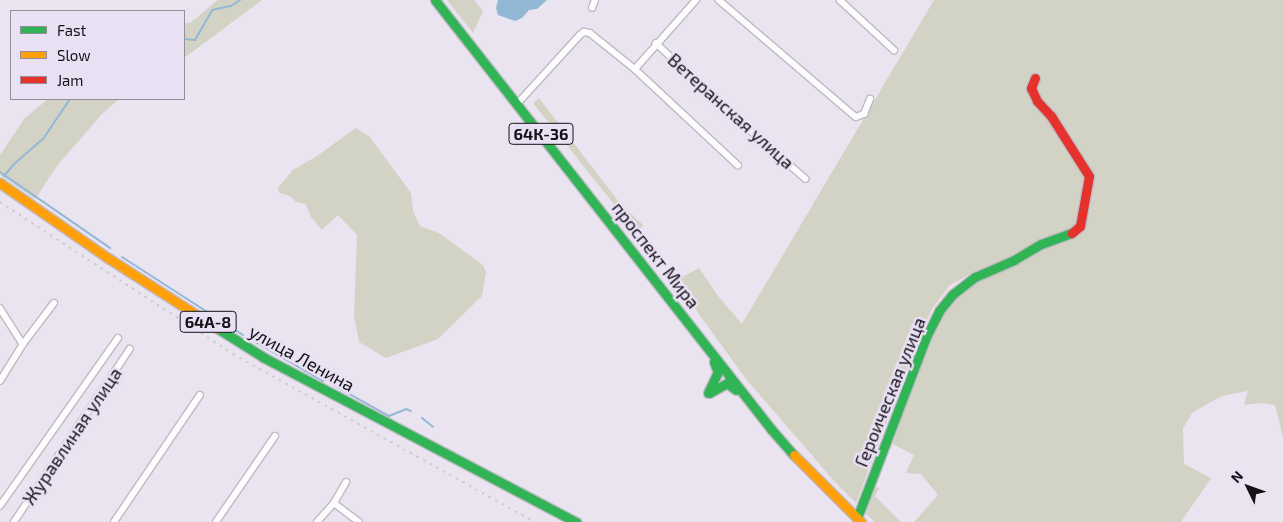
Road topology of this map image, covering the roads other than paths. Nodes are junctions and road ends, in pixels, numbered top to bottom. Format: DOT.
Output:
graph roads {
  1 [pos="435,0"];
  2 [pos="595,0"];
  3 [pos="696,0"];
  4 [pos="719,0"];
  5 [pos="840,0"];
  6 [pos="592,8"];
  7 [pos="656,43"];
  8 [pos="894,50"];
  9 [pos="635,69"];
  10 [pos="1035,78"];
  11 [pos="870,99"];
  12 [pos="517,104"];
  13 [pos="738,165"];
  14 [pos="806,179"];
  15 [pos="0,183"];
  16 [pos="54,303"];
  17 [pos="0,308"];
  18 [pos="118,338"];
  19 [pos="700,338"];
  20 [pos="24,344"];
  21 [pos="130,349"];
  22 [pos="727,372"];
  23 [pos="0,381"];
  24 [pos="708,394"];
  25 [pos="200,395"];
  26 [pos="754,406"];
  27 [pos="275,436"];
  28 [pos="346,482"];
  29 [pos="334,503"];
  30 [pos="0,506"];
  31 [pos="859,520"];
  32 [pos="14,522"];
  33 [pos="114,522"];
  34 [pos="216,522"];
  35 [pos="317,522"];
  36 [pos="359,522"];
  37 [pos="576,522"];
  1 -- 12 [label="main road, проспект Мира / 64К-36"];
  2 -- 6 [label="street"];
  3 -- 7 [label="street"];
  4 -- 11 [label="street"];
  5 -- 8 [label="street"];
  7 -- 9 [label="street"];
  7 -- 14 [label="street, Ветеранская улица"];
  9 -- 12 [label="street"];
  9 -- 13 [label="street"];
  10 -- 31 [label="main road, Героическая улица"];
  12 -- 19 [label="main road, проспект Мира / 64К-36"];
  15 -- 37 [label="main road, улица Ленина / 64А-8"];
  16 -- 20 [label="street"];
  17 -- 20 [label="street"];
  18 -- 30 [label="street"];
  19 -- 22 [label="main road, проспект Мира / 64К-36"];
  19 -- 24 [label="main road"];
  20 -- 23 [label="street"];
  21 -- 32 [label="street, Журавлиная улица"];
  22 -- 24 [label="main road"];
  22 -- 26 [label="main road, проспект Мира / 64К-36"];
  24 -- 26 [label="main road"];
  25 -- 33 [label="street"];
  26 -- 31 [label="main road, проспект Мира / 64К-36"];
  27 -- 34 [label="street"];
  28 -- 29 [label="street"];
  29 -- 35 [label="street"];
  29 -- 36 [label="street"];
}
